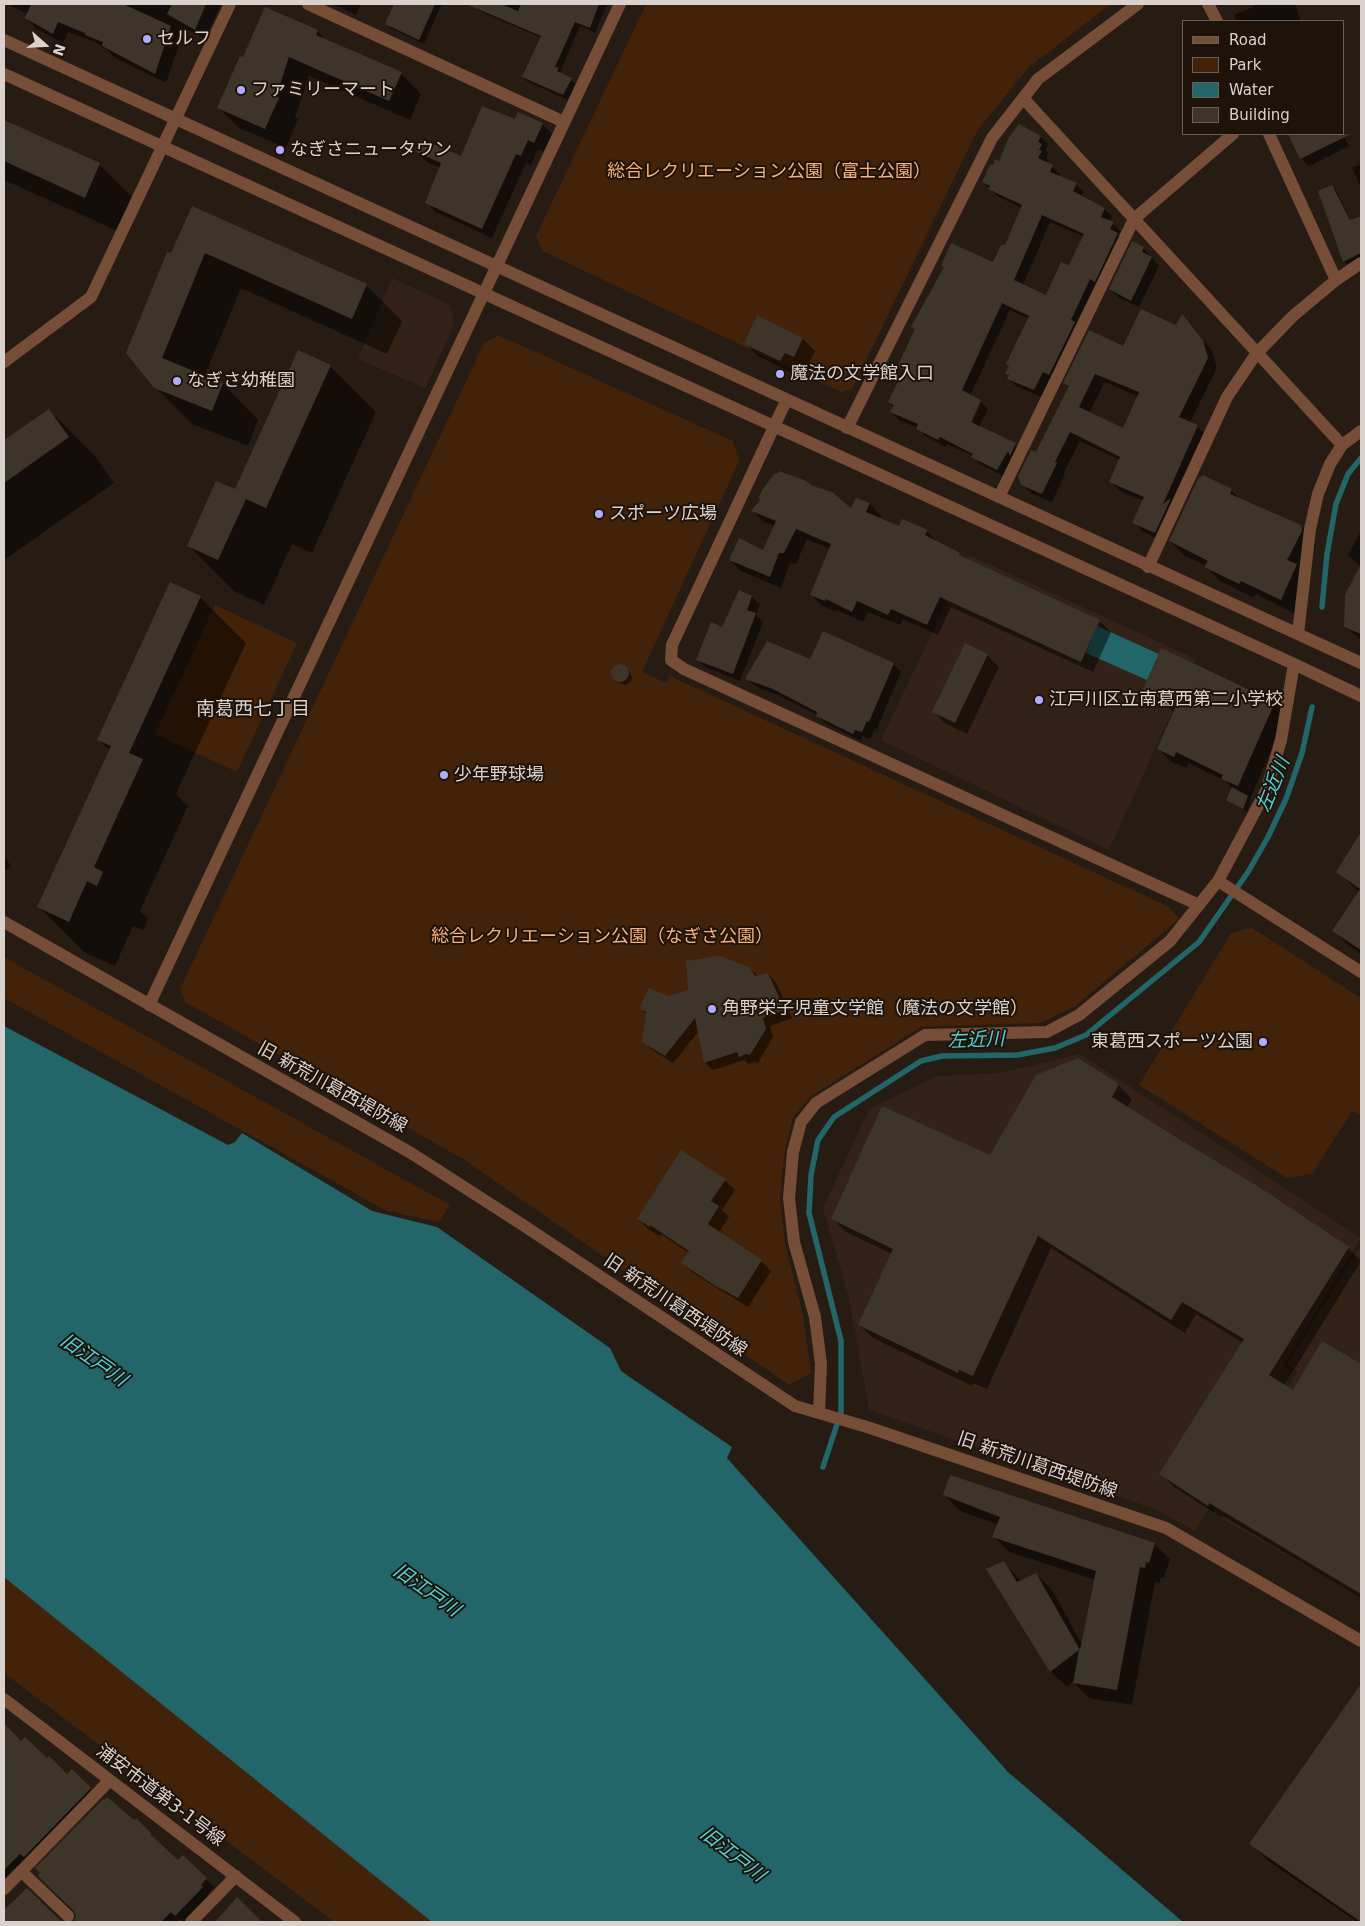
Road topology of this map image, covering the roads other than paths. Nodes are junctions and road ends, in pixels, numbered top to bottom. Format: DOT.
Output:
graph roads {
  1 [pos="230,4"];
  2 [pos="308,4"];
  3 [pos="620,4"];
  4 [pos="1138,4"];
  5 [pos="1208,4"];
  6 [pos="1216,20"];
  7 [pos="4,40"];
  8 [pos="4,74"];
  9 [pos="1023,98"];
  10 [pos="175,119"];
  11 [pos="564,122"];
  12 [pos="1232,135"];
  13 [pos="1269,135"];
  14 [pos="162,146"];
  15 [pos="1134,219"];
  16 [pos="1361,263"];
  17 [pos="497,268"];
  18 [pos="1336,280"];
  19 [pos="485,295"];
  20 [pos="1256,354"];
  21 [pos="4,362"];
  22 [pos="786,401"];
  23 [pos="774,426"];
  24 [pos="847,428"];
  25 [pos="1361,431"];
  26 [pos="1342,446"];
  27 [pos="999,497"];
  28 [pos="1148,566"];
  29 [pos="1298,634"];
  30 [pos="1361,663"];
  31 [pos="1294,664"];
  32 [pos="1361,696"];
  33 [pos="1218,881"];
  34 [pos="1199,905"];
  35 [pos="4,922"];
  36 [pos="1361,972"];
  37 [pos="149,1005"];
  38 [pos="819,1413"];
  39 [pos="1361,1641"];
  40 [pos="4,1699"];
  41 [pos="110,1780"];
  42 [pos="21,1871"];
  43 [pos="236,1876"];
  44 [pos="4,1889"];
  45 [pos="68,1916"];
  46 [pos="191,1922"];
  47 [pos="295,1922"];
  1 -- 10 [label="street"];
  2 -- 11 [label="street"];
  3 -- 11 [label="street"];
  4 -- 9 [label="street"];
  5 -- 6 [label="street"];
  7 -- 10 [label="street"];
  8 -- 14 [label="street"];
  9 -- 15 [label="street"];
  9 -- 24 [label="street"];
  10 -- 14 [label="street"];
  10 -- 17 [label="street"];
  11 -- 17 [label="street"];
  12 -- 15 [label="street"];
  13 -- 18 [label="street"];
  14 -- 19 [label="street"];
  14 -- 21 [label="street"];
  15 -- 20 [label="street"];
  15 -- 27 [label="street"];
  16 -- 18 [label="street"];
  17 -- 19 [label="street"];
  17 -- 22 [label="street"];
  18 -- 20 [label="street"];
  19 -- 23 [label="street"];
  19 -- 37 [label="street"];
  20 -- 26 [label="street"];
  20 -- 28 [label="street"];
  22 -- 23 [label="street"];
  22 -- 24 [label="street"];
  23 -- 31 [label="street"];
  23 -- 34 [label="street"];
  24 -- 27 [label="street"];
  25 -- 26 [label="street"];
  26 -- 29 [label="street"];
  27 -- 28 [label="street"];
  28 -- 29 [label="street"];
  29 -- 30 [label="street"];
  31 -- 32 [label="street"];
  31 -- 33 [label="street"];
  33 -- 34 [label="street"];
  33 -- 36 [label="street"];
  34 -- 38 [label="street"];
  35 -- 37 [label="street, 旧 新荒川葛西堤防線"];
  37 -- 38 [label="street, 旧 新荒川葛西堤防線"];
  38 -- 39 [label="street, 旧 新荒川葛西堤防線"];
  40 -- 41 [label="street, 浦安市道第3-1号線"];
  41 -- 42 [label="street"];
  41 -- 43 [label="street, 浦安市道第3-1号線"];
  42 -- 44 [label="street"];
  42 -- 45 [label="street"];
  43 -- 46 [label="street"];
  43 -- 47 [label="street, 浦安市道第3-1号線"];
}
